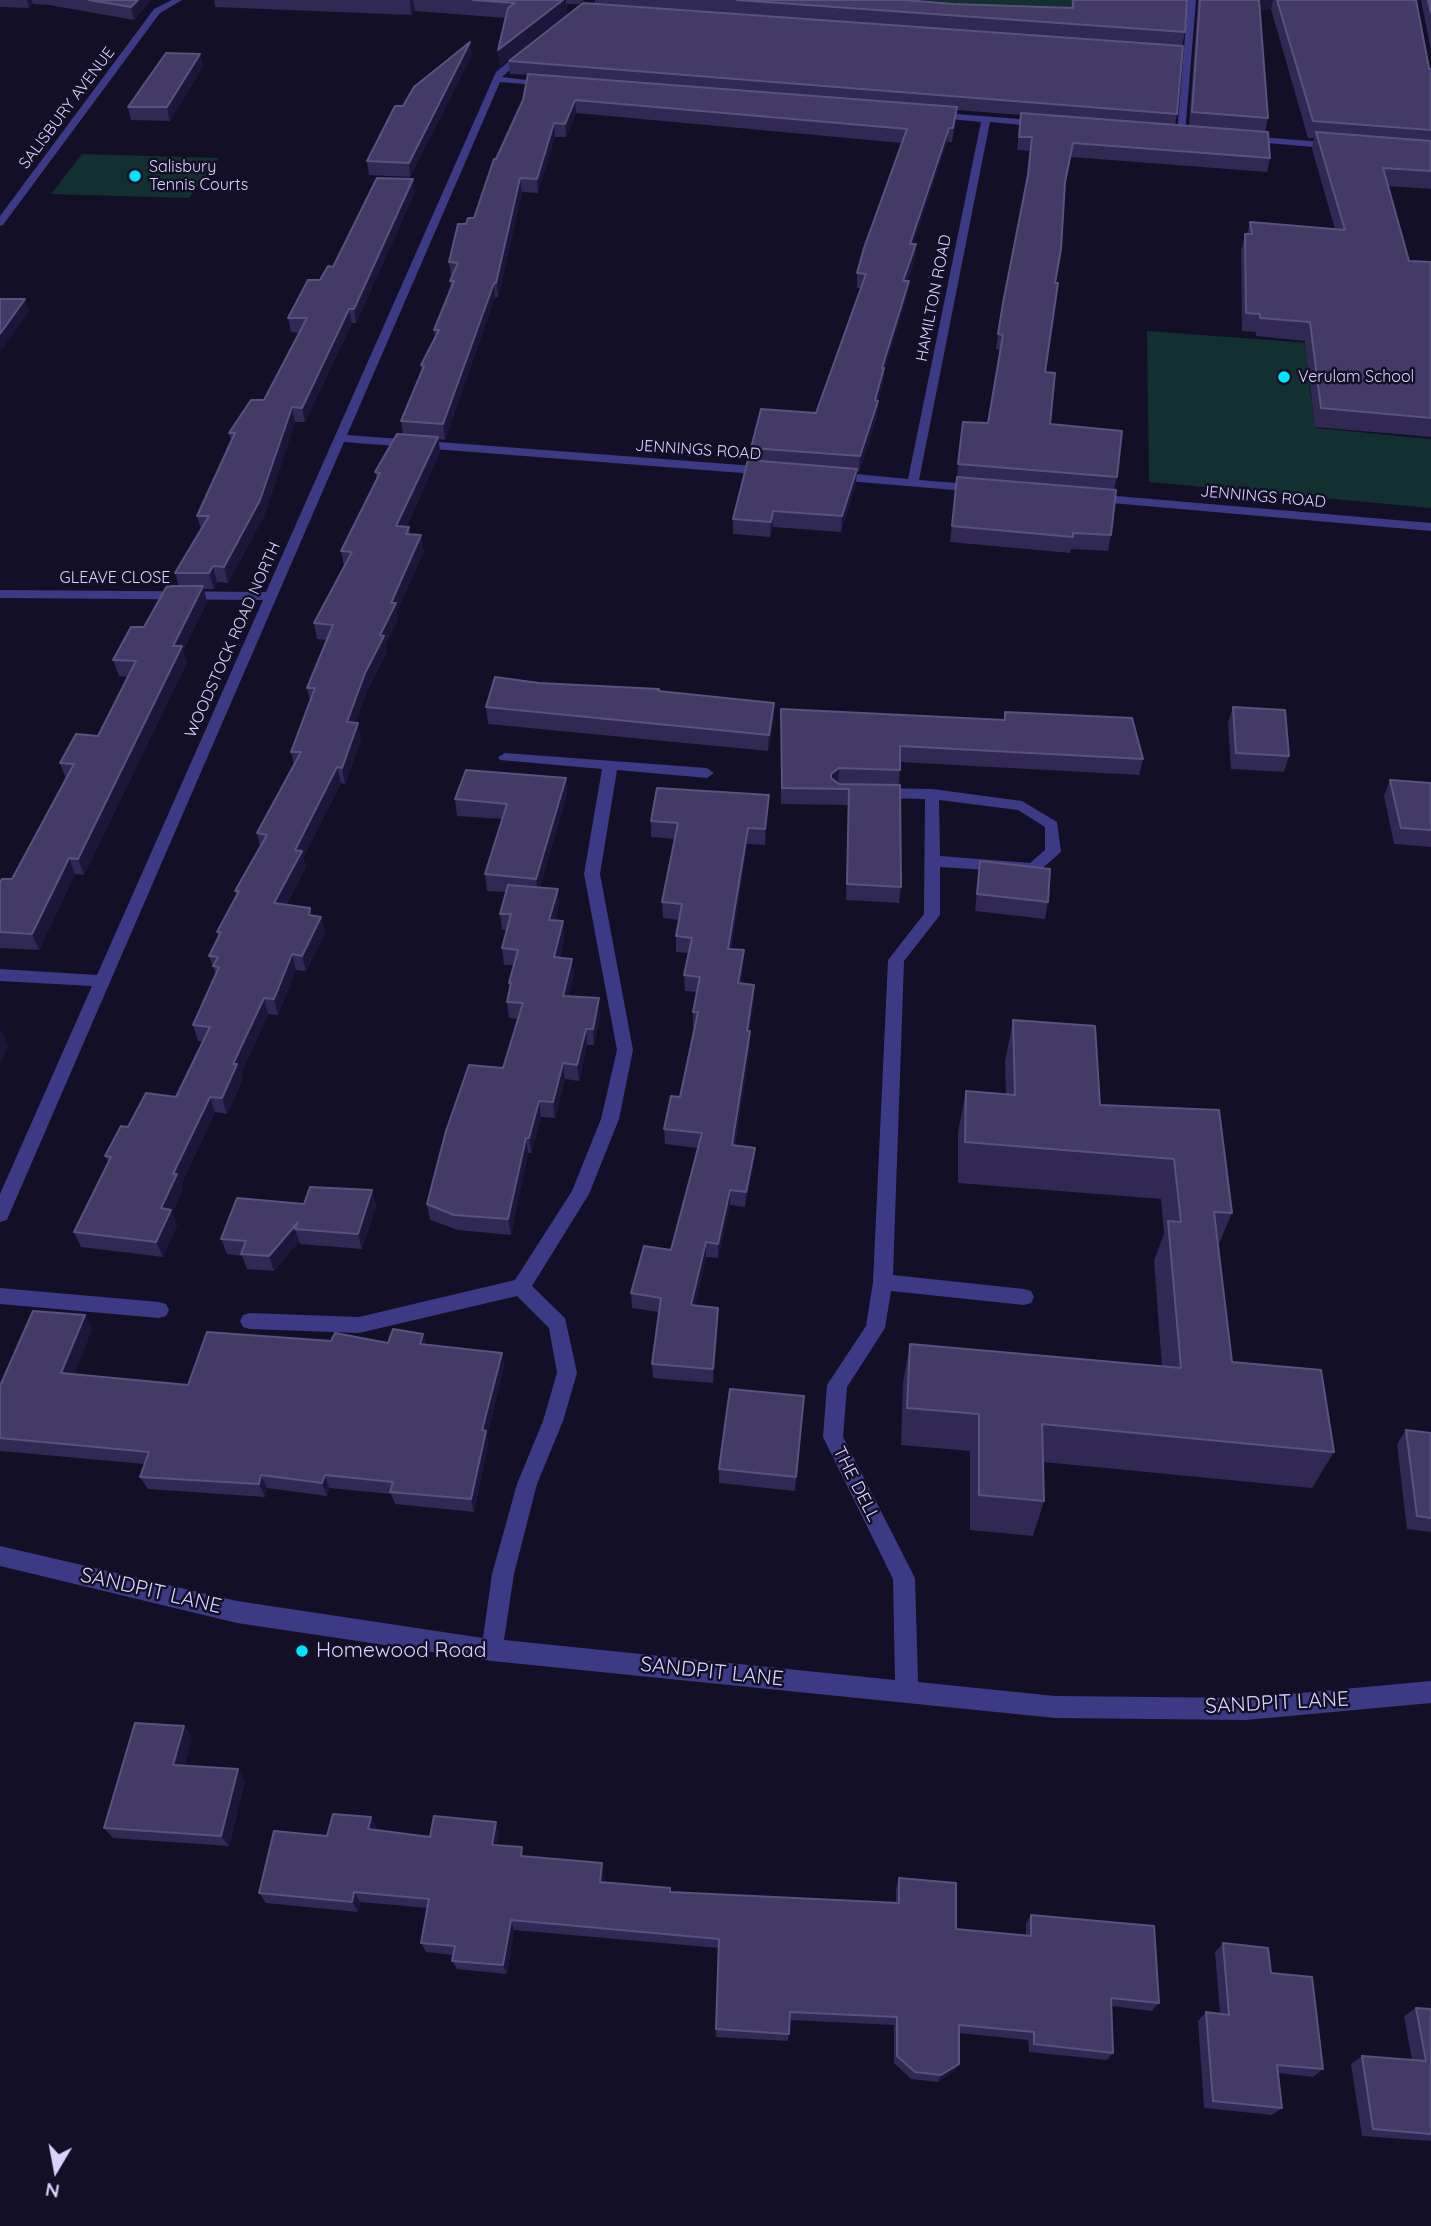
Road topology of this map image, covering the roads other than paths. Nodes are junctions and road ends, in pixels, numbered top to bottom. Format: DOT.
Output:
graph roads {
  1 [pos="178,0"];
  2 [pos="1192,0"];
  3 [pos="149,1"];
  4 [pos="157,11"];
  5 [pos="539,42"];
  6 [pos="1174,53"];
  7 [pos="1188,54"];
  8 [pos="496,79"];
  9 [pos="565,84"];
  10 [pos="918,114"];
  11 [pos="986,119"];
  12 [pos="1051,124"];
  13 [pos="1168,133"];
  14 [pos="1181,134"];
  15 [pos="1195,135"];
  16 [pos="1237,138"];
  17 [pos="1348,147"];
  18 [pos="0,223"];
  19 [pos="339,438"];
  20 [pos="776,471"];
  21 [pos="817,475"];
  22 [pos="912,482"];
  23 [pos="994,489"];
  24 [pos="1076,496"];
  25 [pos="1431,527"];
  26 [pos="0,594"];
  27 [pos="272,596"];
  28 [pos="505,757"];
  29 [pos="610,767"];
  30 [pos="707,773"];
  31 [pos="865,792"];
  32 [pos="932,794"];
  33 [pos="933,861"];
  34 [pos="0,975"];
  35 [pos="102,981"];
  36 [pos="0,1215"];
  37 [pos="883,1282"];
  38 [pos="521,1287"];
  39 [pos="0,1296"];
  40 [pos="1024,1297"];
  41 [pos="159,1310"];
  42 [pos="250,1321"];
  43 [pos="0,1556"];
  44 [pos="492,1650"];
  45 [pos="907,1692"];
  46 [pos="1431,1692"];
  1 -- 4 [label="street, SALISBURY AVENUE"];
  2 -- 7 [label="street"];
  3 -- 4 [label="street"];
  4 -- 18 [label="street, SALISBURY AVENUE"];
  5 -- 8 [label="street"];
  6 -- 7 [label="street"];
  7 -- 14 [label="street"];
  8 -- 9 [label="street"];
  8 -- 19 [label="street, WOODSTOCK ROAD NORTH"];
  10 -- 11 [label="street"];
  11 -- 12 [label="street"];
  11 -- 22 [label="street, HAMILTON ROAD"];
  13 -- 14 [label="street"];
  14 -- 15 [label="street"];
  16 -- 17 [label="street"];
  19 -- 20 [label="street, JENNINGS ROAD"];
  19 -- 27 [label="street, WOODSTOCK ROAD NORTH"];
  21 -- 22 [label="street"];
  22 -- 23 [label="street"];
  24 -- 25 [label="street, JENNINGS ROAD"];
  26 -- 27 [label="street, GLEAVE CLOSE"];
  27 -- 35 [label="street, WOODSTOCK ROAD NORTH"];
  28 -- 29 [label="street"];
  29 -- 30 [label="street"];
  29 -- 38 [label="street"];
  31 -- 32 [label="street"];
  32 -- 33 [label="street, THE DELL"];
  32 -- 33 [label="street"];
  33 -- 37 [label="street, THE DELL"];
  34 -- 35 [label="street"];
  35 -- 36 [label="street, WOODSTOCK ROAD NORTH"];
  37 -- 40 [label="street"];
  37 -- 45 [label="street, THE DELL"];
  38 -- 42 [label="street"];
  38 -- 44 [label="street"];
  39 -- 41 [label="street"];
  43 -- 44 [label="street, SANDPIT LANE"];
  44 -- 45 [label="street, SANDPIT LANE"];
  45 -- 46 [label="street, SANDPIT LANE"];
}
